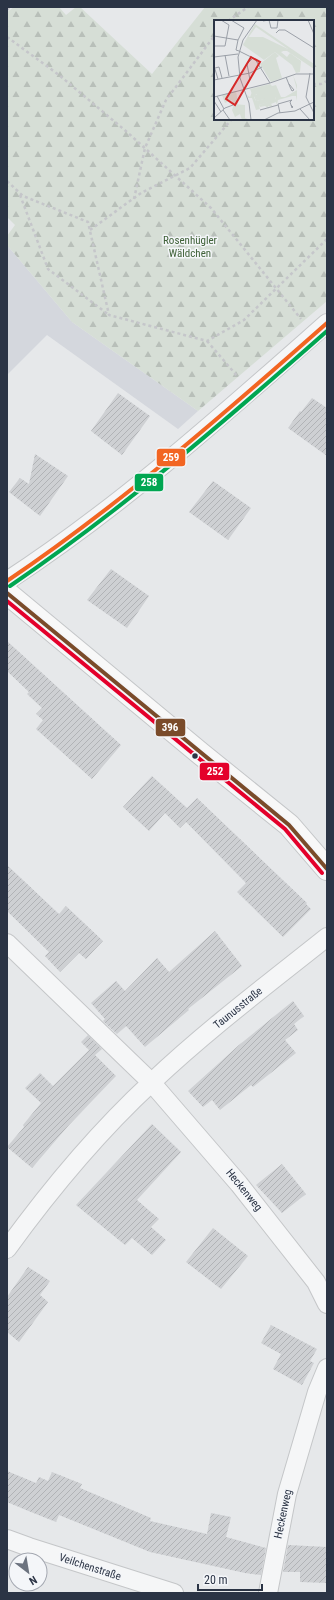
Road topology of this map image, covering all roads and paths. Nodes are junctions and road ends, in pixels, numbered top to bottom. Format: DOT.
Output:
graph roads {
  1 [pos="10,7"];
  2 [pos="248,7"];
  3 [pos="7,10"];
  4 [pos="229,20"];
  5 [pos="214,36"];
  6 [pos="7,37"];
  7 [pos="327,81"];
  8 [pos="314,84"];
  9 [pos="231,120"];
  10 [pos="145,148"];
  11 [pos="175,175"];
  12 [pos="7,182"];
  13 [pos="20,193"];
  14 [pos="134,199"];
  15 [pos="90,230"];
  16 [pos="327,239"];
  17 [pos="276,288"];
  18 [pos="109,315"];
  19 [pos="327,323"];
  20 [pos="314,335"];
  21 [pos="207,341"];
  22 [pos="250,390"];
  23 [pos="7,581"];
  24 [pos="7,593"];
  25 [pos="327,870"];
  26 [pos="327,937"];
  27 [pos="7,943"];
  28 [pos="151,1082"];
  29 [pos="7,1249"];
  30 [pos="327,1304"];
  31 [pos="327,1368"];
  32 [pos="7,1539"];
  33 [pos="174,1593"];
  34 [pos="268,1593"];
  1 -- 3 [label="path"];
  2 -- 4 [label="path"];
  5 -- 10 [label="path"];
  6 -- 10 [label="path"];
  7 -- 8 [label="path"];
  9 -- 11 [label="path"];
  10 -- 11 [label="path"];
  10 -- 14 [label="path"];
  11 -- 14 [label="path"];
  11 -- 17 [label="path"];
  12 -- 13 [label="path"];
  13 -- 15 [label="path"];
  13 -- 18 [label="path"];
  14 -- 15 [label="path"];
  15 -- 18 [label="path"];
  16 -- 17 [label="path"];
  17 -- 20 [label="path"];
  17 -- 21 [label="path"];
  18 -- 21 [label="path"];
  19 -- 20 [label="street"];
  20 -- 22 [label="street"];
  21 -- 22 [label="path"];
  22 -- 23 [label="street"];
  24 -- 25 [label="street"];
  26 -- 28 [label="street, Taunusstraße"];
  27 -- 28 [label="street"];
  28 -- 29 [label="street, Taunusstraße"];
  28 -- 30 [label="street, Heckenweg"];
  31 -- 34 [label="street, Heckenweg"];
  32 -- 33 [label="street, Veilchenstraße"];
}
